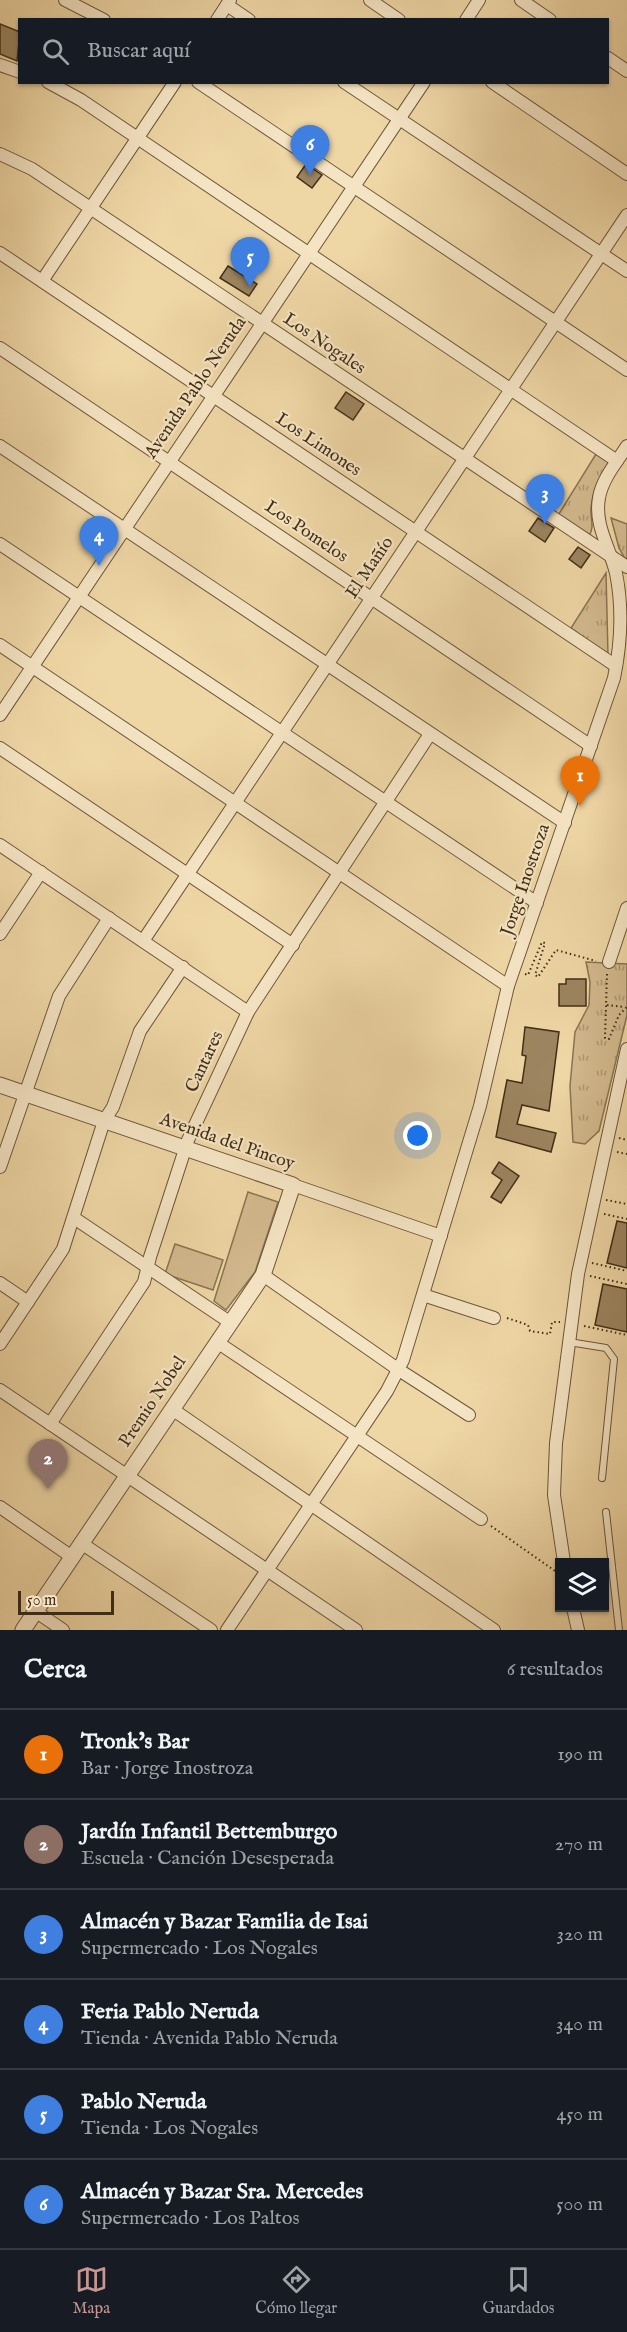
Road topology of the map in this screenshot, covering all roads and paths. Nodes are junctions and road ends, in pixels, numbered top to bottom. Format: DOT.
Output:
graph roads {
  1 [pos="65,0"];
  2 [pos="370,0"];
  3 [pos="479,0"];
  4 [pos="521,0"];
  5 [pos="228,2"];
  6 [pos="100,18"];
  7 [pos="218,18"];
  8 [pos="247,18"];
  9 [pos="396,18"];
  10 [pos="467,18"];
  11 [pos="547,18"];
  12 [pos="609,59"];
  13 [pos="0,65"];
  14 [pos="18,71"];
  15 [pos="627,71"];
  16 [pos="52,84"];
  17 [pos="174,84"];
  18 [pos="201,84"];
  19 [pos="347,84"];
  20 [pos="423,84"];
  21 [pos="495,84"];
  22 [pos="399,119"];
  23 [pos="138,138"];
  24 [pos="0,154"];
  25 [pos="627,174"];
  26 [pos="353,187"];
  27 [pos="91,208"];
  28 [pos="627,215"];
  29 [pos="0,253"];
  30 [pos="309,253"];
  31 [pos="601,254"];
  32 [pos="627,271"];
  33 [pos="42,281"];
  34 [pos="556,322"];
  35 [pos="261,324"];
  36 [pos="0,348"];
  37 [pos="627,370"];
  38 [pos="511,389"];
  39 [pos="213,396"];
  40 [pos="0,446"];
  41 [pos="627,446"];
  42 [pos="465,459"];
  43 [pos="617,461"];
  44 [pos="168,462"];
  45 [pos="124,529"];
  46 [pos="416,532"];
  47 [pos="0,544"];
  48 [pos="611,557"];
  49 [pos="627,567"];
  50 [pos="79,597"];
  51 [pos="372,598"];
  52 [pos="0,645"];
  53 [pos="327,665"];
  54 [pos="616,666"];
  55 [pos="32,667"];
  56 [pos="0,715"];
  57 [pos="282,733"];
  58 [pos="430,734"];
  59 [pos="591,746"];
  60 [pos="0,748"];
  61 [pos="386,802"];
  62 [pos="235,803"];
  63 [pos="565,823"];
  64 [pos="0,845"];
  65 [pos="41,872"];
  66 [pos="340,873"];
  67 [pos="188,875"];
  68 [pos="537,903"];
  69 [pos="627,908"];
  70 [pos="109,918"];
  71 [pos="0,934"];
  72 [pos="143,941"];
  73 [pos="292,945"];
  74 [pos="537,955"];
  75 [pos="541,956"];
  76 [pos="550,959"];
  77 [pos="605,965"];
  78 [pos="183,967"];
  79 [pos="513,972"];
  80 [pos="508,986"];
  81 [pos="607,1005"];
  82 [pos="626,1007"];
  83 [pos="249,1012"];
  84 [pos="627,1049"];
  85 [pos="0,1085"];
  86 [pos="25,1094"];
  87 [pos="104,1121"];
  88 [pos="186,1149"];
  89 [pos="0,1167"];
  90 [pos="293,1185"];
  91 [pos="595,1197"];
  92 [pos="627,1204"];
  93 [pos="592,1211"];
  94 [pos="74,1218"];
  95 [pos="627,1219"];
  96 [pos="441,1236"];
  97 [pos="581,1261"];
  98 [pos="148,1268"];
  99 [pos="627,1271"];
  100 [pos="578,1274"];
  101 [pos="262,1275"];
  102 [pos="0,1283"];
  103 [pos="627,1284"];
  104 [pos="423,1295"];
  105 [pos="28,1302"];
  106 [pos="494,1318"];
  107 [pos="231,1323"];
  108 [pos="566,1323"];
  109 [pos="627,1335"];
  110 [pos="217,1342"];
  111 [pos="569,1342"];
  112 [pos="0,1344"];
  113 [pos="399,1370"];
  114 [pos="0,1390"];
  115 [pos="172,1409"];
  116 [pos="470,1415"];
  117 [pos="50,1424"];
  118 [pos="356,1436"];
  119 [pos="127,1476"];
  120 [pos="602,1478"];
  121 [pos="311,1503"];
  122 [pos="0,1508"];
  123 [pos="606,1512"];
  124 [pos="481,1519"];
  125 [pos="81,1543"];
  126 [pos="72,1557"];
  127 [pos="563,1558"];
  128 [pos="267,1570"];
  129 [pos="555,1570"];
  130 [pos="35,1611"];
  131 [pos="574,1612"];
  132 [pos="23,1630"];
  133 [pos="63,1630"];
  134 [pos="211,1630"];
  135 [pos="227,1630"];
  136 [pos="356,1630"];
  137 [pos="494,1630"];
  138 [pos="578,1630"];
  139 [pos="620,1630"];
  1 -- 6 [label="street"];
  2 -- 9 [label="street"];
  3 -- 10 [label="street"];
  4 -- 11 [label="street"];
  5 -- 7 [label="street"];
  5 -- 8 [label="street"];
  12 -- 15 [label="street"];
  13 -- 14 [label="street"];
  16 -- 23 [label="street"];
  17 -- 23 [label="street"];
  18 -- 26 [label="street"];
  19 -- 22 [label="street"];
  20 -- 22 [label="street, Avenida Pablo Neruda"];
  21 -- 25 [label="street"];
  22 -- 26 [label="street, Avenida Pablo Neruda"];
  22 -- 31 [label="street"];
  23 -- 27 [label="street"];
  23 -- 30 [label="street"];
  24 -- 27 [label="street, Los Nogales"];
  26 -- 30 [label="street, Avenida Pablo Neruda"];
  26 -- 34 [label="street"];
  27 -- 33 [label="street"];
  27 -- 35 [label="street, Los Nogales"];
  28 -- 31 [label="street, El Mañío"];
  29 -- 33 [label="street, Los Limones"];
  30 -- 35 [label="street, Avenida Pablo Neruda"];
  30 -- 38 [label="street"];
  31 -- 32 [label="street"];
  31 -- 34 [label="street, El Mañío"];
  33 -- 39 [label="street, Los Limones"];
  34 -- 37 [label="street"];
  34 -- 38 [label="street, El Mañío"];
  35 -- 39 [label="street, Avenida Pablo Neruda"];
  35 -- 42 [label="street, Los Nogales"];
  36 -- 44 [label="street, Los Pomelos"];
  38 -- 42 [label="street, El Mañío"];
  38 -- 43 [label="street"];
  39 -- 44 [label="street, Avenida Pablo Neruda"];
  39 -- 46 [label="street, Los Limones"];
  40 -- 45 [label="street"];
  41 -- 43 [label="street, Jorge Inostroza"];
  42 -- 46 [label="street, El Mañío"];
  42 -- 48 [label="street, Los Nogales"];
  43 -- 48 [label="street, Jorge Inostroza"];
  44 -- 45 [label="street, Avenida Pablo Neruda"];
  44 -- 51 [label="street, Los Pomelos"];
  45 -- 50 [label="street, Avenida Pablo Neruda"];
  45 -- 53 [label="street"];
  46 -- 51 [label="street, El Mañío"];
  46 -- 54 [label="street, Los Limones"];
  47 -- 50 [label="street"];
  48 -- 49 [label="street, Los Nogales"];
  48 -- 54 [label="street, Jorge Inostroza"];
  50 -- 55 [label="street, Avenida Pablo Neruda"];
  50 -- 57 [label="street"];
  51 -- 53 [label="street, El Mañío"];
  51 -- 59 [label="street, Los Pomelos"];
  52 -- 55 [label="street"];
  53 -- 57 [label="street, El Mañío"];
  53 -- 58 [label="street"];
  54 -- 59 [label="street, Jorge Inostroza"];
  55 -- 56 [label="street, Avenida Pablo Neruda"];
  55 -- 62 [label="street"];
  57 -- 61 [label="street"];
  57 -- 62 [label="street, El Mañío"];
  58 -- 61 [label="street, Cantares"];
  58 -- 63 [label="street"];
  59 -- 63 [label="street, Jorge Inostroza"];
  60 -- 67 [label="street"];
  61 -- 66 [label="street, Cantares"];
  61 -- 68 [label="street"];
  62 -- 66 [label="street"];
  62 -- 67 [label="street, El Mañío"];
  63 -- 68 [label="street, Jorge Inostroza"];
  64 -- 65 [label="street"];
  65 -- 70 [label="street"];
  65 -- 71 [label="street"];
  66 -- 73 [label="street, Cantares"];
  66 -- 80 [label="street"];
  67 -- 72 [label="street, El Mañío"];
  67 -- 73 [label="street"];
  68 -- 79 [label="street, Jorge Inostroza"];
  69 -- 77 [label="street"];
  70 -- 72 [label="street"];
  70 -- 86 [label="street"];
  72 -- 78 [label="street"];
  73 -- 83 [label="street, Cantares"];
  74 -- 75 [label="path"];
  74 -- 75 [label="path"];
  74 -- 79 [label="path"];
  75 -- 76 [label="path"];
  75 -- 76 [label="path"];
  76 -- 77 [label="path"];
  77 -- 81 [label="path"];
  78 -- 83 [label="street"];
  78 -- 87 [label="street"];
  79 -- 80 [label="street, Jorge Inostroza"];
  80 -- 96 [label="street, Jorge Inostroza"];
  81 -- 82 [label="path"];
  81 -- 82 [label="path"];
  83 -- 88 [label="street, Cantares"];
  84 -- 91 [label="street"];
  85 -- 86 [label="street, Avenida del Pincoy"];
  86 -- 87 [label="street, Avenida del Pincoy"];
  86 -- 89 [label="street"];
  87 -- 88 [label="street, Avenida del Pincoy"];
  87 -- 94 [label="street"];
  88 -- 90 [label="street, Avenida del Pincoy"];
  88 -- 98 [label="street, Cantares"];
  90 -- 96 [label="street, Avenida del Pincoy"];
  90 -- 101 [label="street, Premio Nobel"];
  91 -- 92 [label="path"];
  91 -- 93 [label="street"];
  93 -- 95 [label="path"];
  93 -- 97 [label="street"];
  94 -- 98 [label="street"];
  94 -- 105 [label="street"];
  96 -- 104 [label="street, Jorge Inostroza"];
  97 -- 99 [label="path"];
  97 -- 100 [label="street"];
  98 -- 107 [label="street"];
  98 -- 117 [label="street, Cantares"];
  100 -- 103 [label="path"];
  100 -- 108 [label="street"];
  101 -- 107 [label="street, Premio Nobel"];
  101 -- 113 [label="street"];
  102 -- 105 [label="street"];
  104 -- 106 [label="street"];
  104 -- 113 [label="street, Jorge Inostroza"];
  105 -- 112 [label="street"];
  106 -- 108 [label="path"];
  107 -- 110 [label="street, Premio Nobel"];
  108 -- 109 [label="path"];
  108 -- 111 [label="street"];
  110 -- 115 [label="street, Premio Nobel"];
  110 -- 118 [label="street"];
  111 -- 120 [label="lane"];
  111 -- 127 [label="street"];
  113 -- 116 [label="street"];
  113 -- 118 [label="street, Jorge Inostroza"];
  114 -- 117 [label="street"];
  115 -- 119 [label="street, Premio Nobel"];
  115 -- 121 [label="street"];
  117 -- 119 [label="street"];
  118 -- 121 [label="street, Jorge Inostroza"];
  118 -- 124 [label="street"];
  119 -- 125 [label="street, Premio Nobel"];
  119 -- 128 [label="street"];
  121 -- 128 [label="street, Jorge Inostroza"];
  121 -- 137 [label="street"];
  122 -- 126 [label="street"];
  123 -- 139 [label="lane"];
  124 -- 129 [label="path"];
  125 -- 126 [label="street, Premio Nobel"];
  125 -- 134 [label="street"];
  126 -- 130 [label="street, Premio Nobel"];
  128 -- 135 [label="street, Jorge Inostroza"];
  128 -- 136 [label="street"];
  130 -- 132 [label="street, Premio Nobel"];
  130 -- 133 [label="street"];
  131 -- 138 [label="street"];
}
